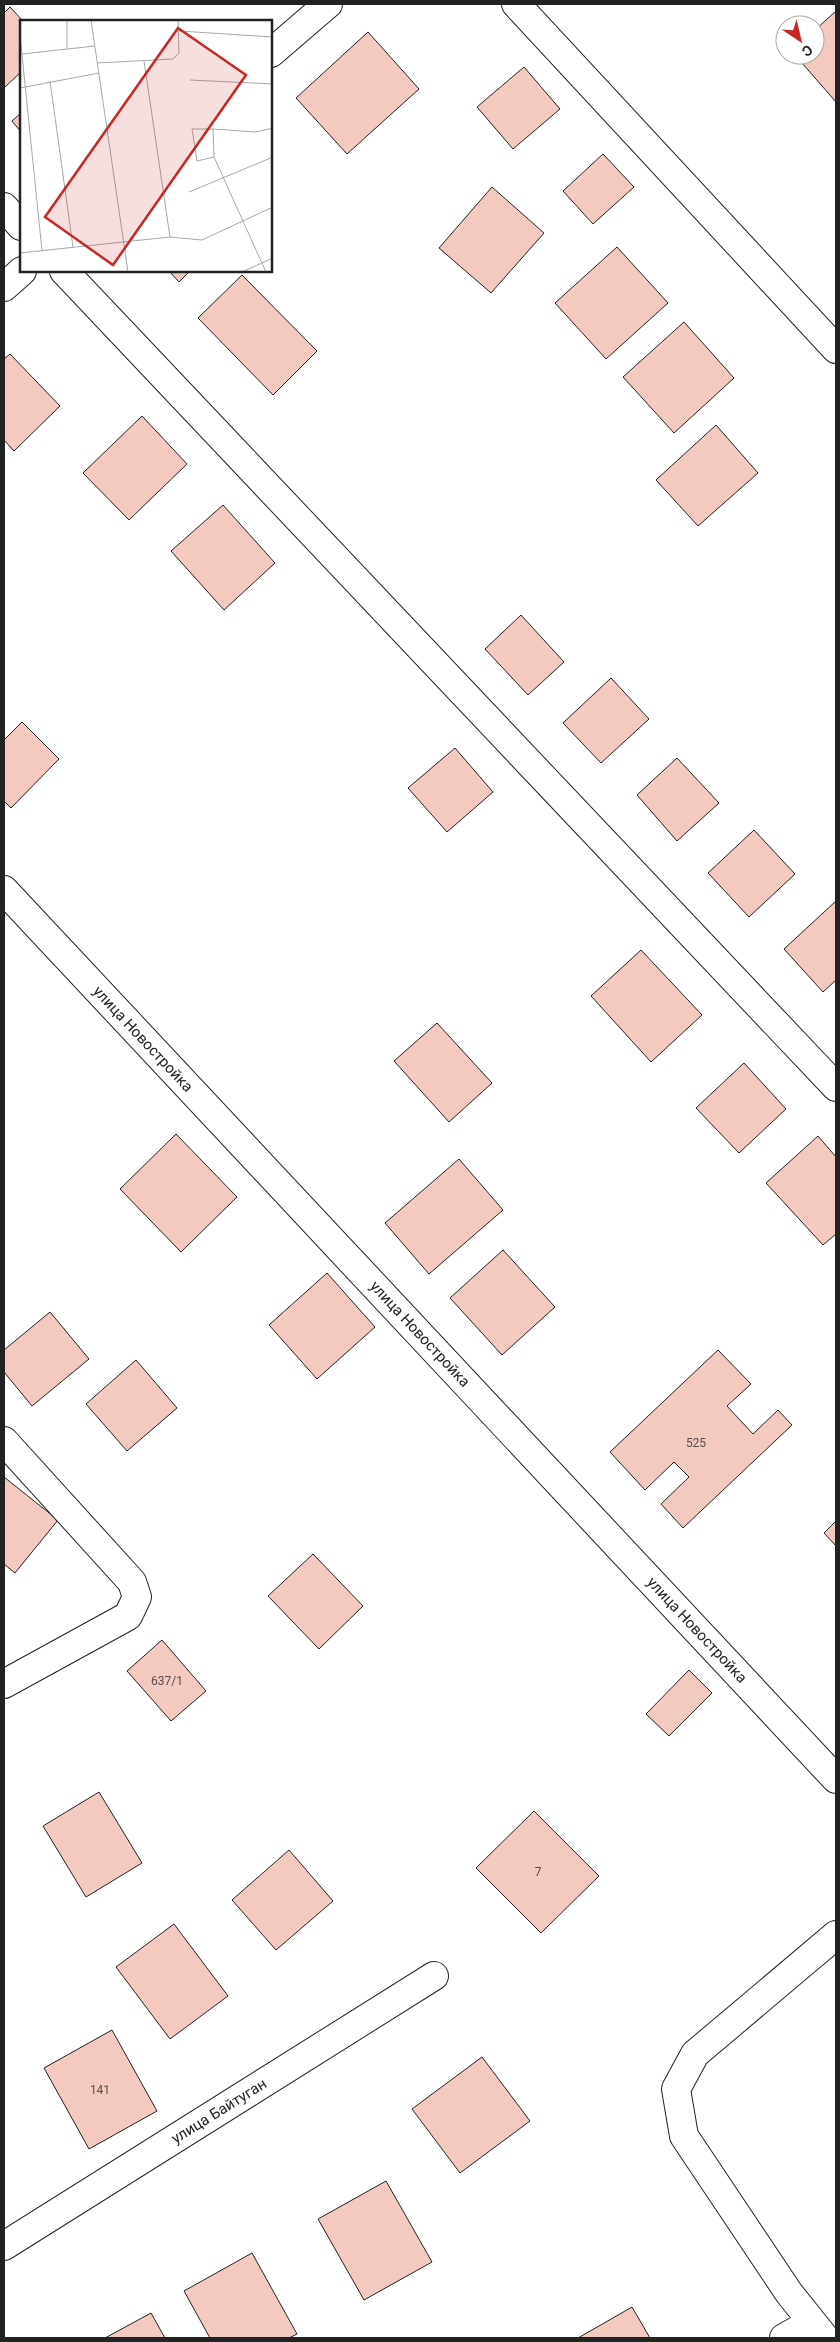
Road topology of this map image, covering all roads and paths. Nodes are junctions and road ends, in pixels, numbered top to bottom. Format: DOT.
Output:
graph roads {
  1 [pos="328,4"];
  2 [pos="516,4"];
  3 [pos="272,52"];
  4 [pos="4,207"];
  5 [pos="20,225"];
  6 [pos="21,272"];
  7 [pos="65,272"];
  8 [pos="4,287"];
  9 [pos="836,349"];
  10 [pos="4,890"];
  11 [pos="836,1088"];
  12 [pos="4,1441"];
  13 [pos="4,1684"];
  14 [pos="836,1779"];
  15 [pos="836,1935"];
  16 [pos="434,1976"];
  17 [pos="4,2246"];
  18 [pos="818,2330"];
  19 [pos="784,2338"];
  1 -- 3 [label="street"];
  2 -- 9 [label="street"];
  4 -- 5 [label="street"];
  6 -- 8 [label="street"];
  7 -- 11 [label="street"];
  10 -- 14 [label="street, улица Новостройка"];
  12 -- 13 [label="street"];
  15 -- 18 [label="street"];
  16 -- 17 [label="street, улица Байтуган"];
  18 -- 19 [label="street"];
}
